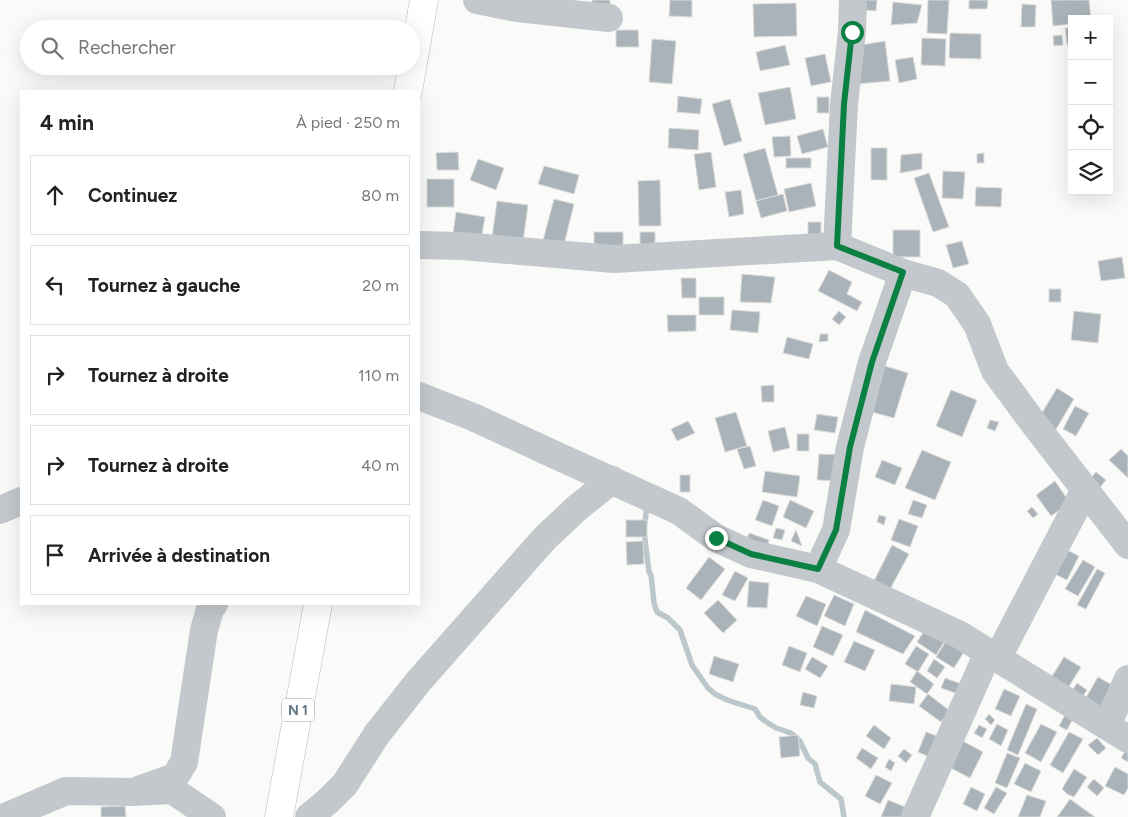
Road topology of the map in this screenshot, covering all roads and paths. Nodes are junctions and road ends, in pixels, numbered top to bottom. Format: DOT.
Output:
graph roads {
  1 [pos="424,0"];
  2 [pos="477,0"];
  3 [pos="853,0"];
  4 [pos="610,18"];
  5 [pos="420,23"];
  6 [pos="411,75"];
  7 [pos="408,90"];
  8 [pos="420,245"];
  9 [pos="837,246"];
  10 [pos="903,272"];
  11 [pos="420,396"];
  12 [pos="612,480"];
  13 [pos="1085,490"];
  14 [pos="20,501"];
  15 [pos="0,510"];
  16 [pos="1128,545"];
  17 [pos="818,569"];
  18 [pos="212,605"];
  19 [pos="318,605"];
  20 [pos="992,656"];
  21 [pos="1128,679"];
  22 [pos="1118,732"];
  23 [pos="133,792"];
  24 [pos="5,817"];
  25 [pos="212,817"];
  26 [pos="279,817"];
  27 [pos="310,817"];
  28 [pos="915,817"];
  1 -- 5 [label="highway"];
  2 -- 4 [label="street"];
  3 -- 9 [label="street"];
  6 -- 7 [label="highway"];
  8 -- 9 [label="street"];
  9 -- 10 [label="street"];
  10 -- 13 [label="street"];
  10 -- 17 [label="street"];
  11 -- 12 [label="street"];
  12 -- 17 [label="street"];
  12 -- 27 [label="street"];
  13 -- 16 [label="street"];
  13 -- 20 [label="street"];
  14 -- 15 [label="street"];
  17 -- 20 [label="street"];
  18 -- 23 [label="street"];
  19 -- 26 [label="highway, N 1"];
  20 -- 22 [label="street"];
  20 -- 28 [label="street"];
  21 -- 22 [label="street"];
  23 -- 24 [label="street"];
  23 -- 25 [label="street"];
}
